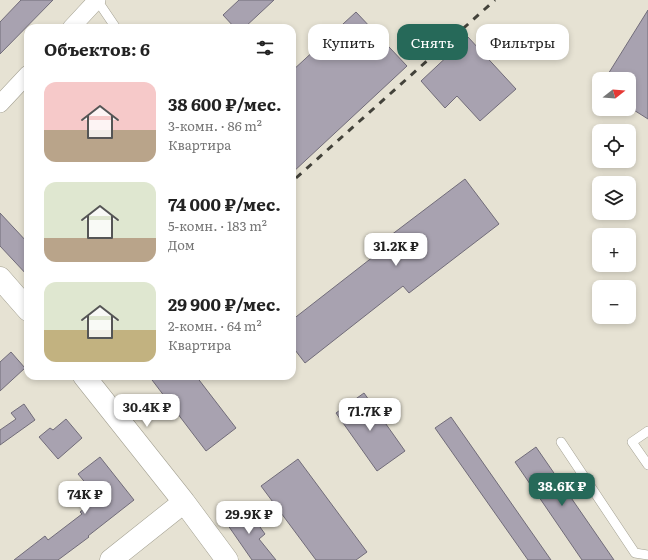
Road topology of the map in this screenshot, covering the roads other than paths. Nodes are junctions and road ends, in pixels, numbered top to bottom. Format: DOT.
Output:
graph roads {
  1 [pos="97,0"];
  2 [pos="74,24"];
  3 [pos="113,24"];
  4 [pos="24,78"];
  5 [pos="0,104"];
  6 [pos="0,278"];
  7 [pos="24,305"];
  8 [pos="87,380"];
  9 [pos="648,431"];
  10 [pos="561,442"];
  11 [pos="648,465"];
  12 [pos="184,502"];
  13 [pos="648,555"];
  14 [pos="111,560"];
  15 [pos="227,560"];
  1 -- 2 [label="street"];
  1 -- 3 [label="lane"];
  4 -- 5 [label="street"];
  6 -- 7 [label="street"];
  8 -- 12 [label="street"];
  9 -- 11 [label="lane"];
  10 -- 13 [label="lane"];
  12 -- 14 [label="street"];
  12 -- 15 [label="street"];
}
